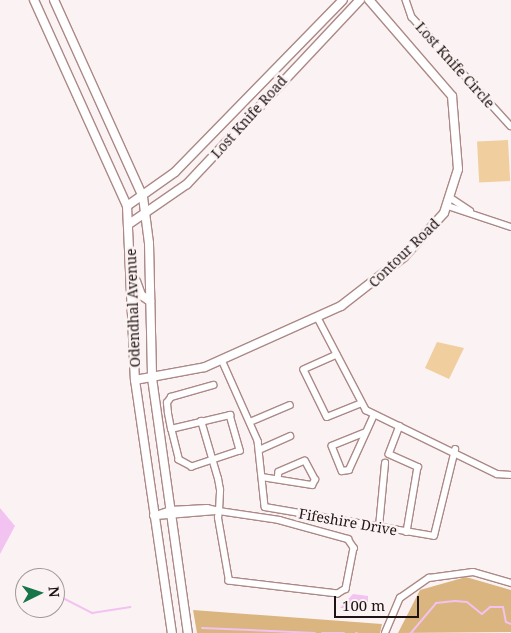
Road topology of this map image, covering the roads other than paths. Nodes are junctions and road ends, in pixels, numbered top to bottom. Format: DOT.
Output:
graph roads {
  1 [pos="34,0"];
  2 [pos="54,0"];
  3 [pos="343,0"];
  4 [pos="360,0"];
  5 [pos="369,0"];
  6 [pos="406,0"];
  7 [pos="511,126"];
  8 [pos="143,197"];
  9 [pos="450,202"];
  10 [pos="127,206"];
  11 [pos="146,213"];
  12 [pos="129,224"];
  13 [pos="511,227"];
  14 [pos="131,249"];
  15 [pos="150,301"];
  16 [pos="318,318"];
  17 [pos="337,355"];
  18 [pos="222,360"];
  19 [pos="152,378"];
  20 [pos="134,380"];
  21 [pos="213,385"];
  22 [pos="359,404"];
  23 [pos="290,405"];
  24 [pos="374,415"];
  25 [pos="202,421"];
  26 [pos="250,422"];
  27 [pos="400,426"];
  28 [pos="172,429"];
  29 [pos="365,433"];
  30 [pos="290,436"];
  31 [pos="259,450"];
  32 [pos="455,450"];
  33 [pos="213,460"];
  34 [pos="385,463"];
  35 [pos="511,475"];
  36 [pos="262,477"];
  37 [pos="278,479"];
  38 [pos="218,511"];
  39 [pos="170,514"];
  40 [pos="153,516"];
  41 [pos="378,527"];
  42 [pos="407,532"];
  43 [pos="511,583"];
  44 [pos="172,633"];
  45 [pos="188,633"];
  46 [pos="385,633"];
  1 -- 10 [label="street, Odendhal Avenue"];
  2 -- 8 [label="street, Odendhal Avenue"];
  3 -- 8 [label="street, Lost Knife Road"];
  4 -- 11 [label="street, Lost Knife Road"];
  5 -- 9 [label="street, Contour Road"];
  6 -- 7 [label="street, Lost Knife Circle"];
  8 -- 10 [label="street, Lost Knife Road"];
  8 -- 11 [label="street, Odendhal Avenue"];
  9 -- 13 [label="street"];
  9 -- 16 [label="street, Contour Road"];
  10 -- 12 [label="street, Odendhal Avenue"];
  11 -- 12 [label="street, Lost Knife Road"];
  11 -- 15 [label="street, Odendhal Avenue"];
  12 -- 14 [label="street, Odendhal Avenue"];
  14 -- 15 [label="street"];
  14 -- 20 [label="street, Odendhal Avenue"];
  15 -- 19 [label="street, Odendhal Avenue"];
  16 -- 17 [label="street"];
  16 -- 18 [label="street, Contour Road"];
  17 -- 22 [label="street"];
  17 -- 22 [label="street"];
  18 -- 19 [label="street, Contour Road"];
  18 -- 26 [label="street"];
  19 -- 20 [label="street, Contour Road"];
  19 -- 39 [label="street, Odendhal Avenue"];
  20 -- 40 [label="street, Odendhal Avenue"];
  21 -- 28 [label="street"];
  22 -- 24 [label="street"];
  23 -- 26 [label="street"];
  24 -- 27 [label="street"];
  24 -- 29 [label="street"];
  25 -- 28 [label="street"];
  25 -- 33 [label="street"];
  25 -- 33 [label="street"];
  26 -- 31 [label="street"];
  27 -- 32 [label="street"];
  27 -- 42 [label="street"];
  28 -- 33 [label="street"];
  29 -- 29 [label="street"];
  30 -- 31 [label="street"];
  31 -- 36 [label="street"];
  32 -- 35 [label="street"];
  32 -- 42 [label="street, Fifeshire Drive"];
  33 -- 38 [label="street"];
  34 -- 41 [label="street"];
  36 -- 37 [label="street"];
  36 -- 41 [label="street, Fifeshire Drive"];
  37 -- 37 [label="street"];
  38 -- 38 [label="street"];
  38 -- 39 [label="street"];
  39 -- 40 [label="street"];
  39 -- 45 [label="street, Odendhal Avenue"];
  40 -- 44 [label="street, Odendhal Avenue"];
  41 -- 42 [label="street, Fifeshire Drive"];
  43 -- 46 [label="street"];
}
